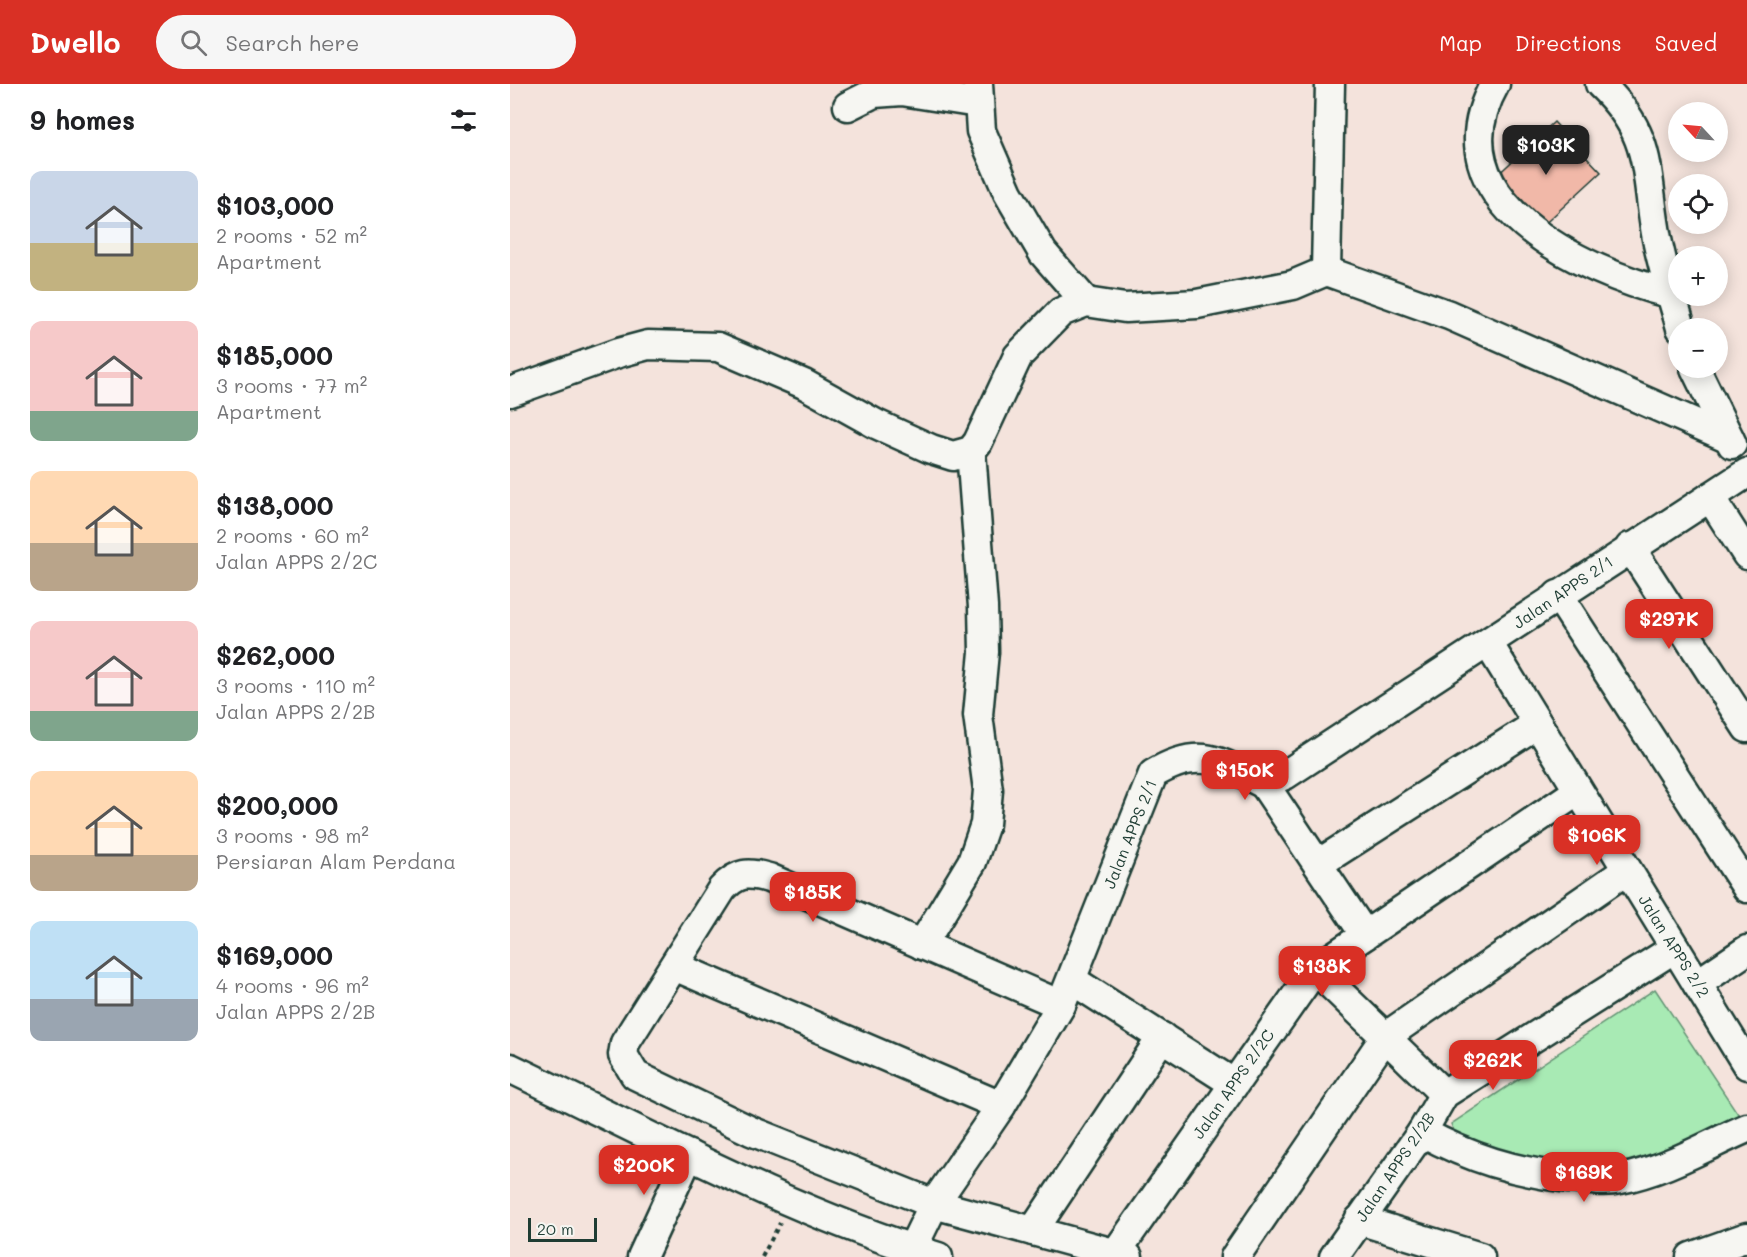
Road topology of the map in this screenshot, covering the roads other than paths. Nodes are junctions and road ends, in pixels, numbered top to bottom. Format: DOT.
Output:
graph roads {
  1 [pos="1330,84"];
  2 [pos="1495,84"];
  3 [pos="1600,84"];
  4 [pos="978,94"];
  5 [pos="848,106"];
  6 [pos="1326,271"];
  7 [pos="1668,281"];
  8 [pos="1668,293"];
  9 [pos="1086,302"];
  10 [pos="1700,378"];
  11 [pos="510,393"];
  12 [pos="1729,438"];
  13 [pos="971,451"];
  14 [pos="1747,473"];
  15 [pos="1710,497"];
  16 [pos="1630,547"];
  17 [pos="1747,555"];
  18 [pos="1558,595"];
  19 [pos="1488,643"];
  20 [pos="1537,724"];
  21 [pos="1747,728"];
  22 [pos="1264,784"];
  23 [pos="1578,791"];
  24 [pos="1318,864"];
  25 [pos="1627,870"];
  26 [pos="1747,888"];
  27 [pos="1365,935"];
  28 [pos="922,945"];
  29 [pos="1675,948"];
  30 [pos="1747,950"];
  31 [pos="674,966"];
  32 [pos="1315,969"];
  33 [pos="1697,984"];
  34 [pos="1067,993"];
  35 [pos="1162,1037"];
  36 [pos="1385,1037"];
  37 [pos="1747,1065"];
  38 [pos="510,1068"];
  39 [pos="1233,1083"];
  40 [pos="1444,1094"];
  41 [pos="1001,1106"];
  42 [pos="1747,1128"];
  43 [pos="1422,1132"];
  44 [pos="689,1155"];
  45 [pos="934,1204"];
  46 [pos="1359,1220"];
  47 [pos="1033,1231"];
  48 [pos="1747,1237"];
  49 [pos="925,1253"];
  50 [pos="1122,1255"];
  51 [pos="642,1257"];
  52 [pos="1235,1257"];
  53 [pos="1334,1257"];
  54 [pos="1480,1257"];
  55 [pos="1691,1257"];
  1 -- 6 [label="street"];
  2 -- 8 [label="street"];
  3 -- 7 [label="street"];
  4 -- 5 [label="street"];
  4 -- 9 [label="street"];
  6 -- 9 [label="street"];
  6 -- 12 [label="street"];
  9 -- 13 [label="street"];
  10 -- 12 [label="street"];
  11 -- 13 [label="street"];
  12 -- 14 [label="street"];
  13 -- 28 [label="street"];
  14 -- 15 [label="street, Jalan APPS 2/1"];
  15 -- 16 [label="street, Jalan APPS 2/1"];
  15 -- 17 [label="street"];
  16 -- 18 [label="street, Jalan APPS 2/1"];
  16 -- 21 [label="street"];
  18 -- 19 [label="street, Jalan APPS 2/1"];
  18 -- 26 [label="street"];
  19 -- 20 [label="street, Jalan APPS 2/2"];
  19 -- 22 [label="street, Jalan APPS 2/1"];
  20 -- 23 [label="street, Jalan APPS 2/2"];
  20 -- 24 [label="street"];
  22 -- 24 [label="street"];
  22 -- 34 [label="street, Jalan APPS 2/1"];
  23 -- 25 [label="street, Jalan APPS 2/2"];
  23 -- 27 [label="street, Jalan APPS 2/2C"];
  24 -- 27 [label="street"];
  25 -- 29 [label="street, Jalan APPS 2/2"];
  25 -- 36 [label="street"];
  27 -- 32 [label="street, Jalan APPS 2/2C"];
  28 -- 31 [label="street"];
  28 -- 34 [label="street"];
  29 -- 33 [label="street, Jalan APPS 2/2"];
  29 -- 40 [label="street, Jalan APPS 2/2B"];
  30 -- 33 [label="street"];
  31 -- 41 [label="street"];
  31 -- 45 [label="street"];
  32 -- 36 [label="street"];
  32 -- 39 [label="street, Jalan APPS 2/2C"];
  33 -- 37 [label="street, Jalan APPS 2/2"];
  34 -- 35 [label="street"];
  34 -- 41 [label="street, Jalan APPS 2/1"];
  35 -- 39 [label="street"];
  35 -- 47 [label="street"];
  36 -- 40 [label="street"];
  36 -- 52 [label="street"];
  38 -- 44 [label="street"];
  39 -- 50 [label="street, Jalan APPS 2/2C"];
  40 -- 43 [label="street, Jalan APPS 2/2B"];
  41 -- 45 [label="street, Jalan APPS 2/1"];
  42 -- 43 [label="street"];
  43 -- 46 [label="street, Jalan APPS 2/2B"];
  44 -- 49 [label="street"];
  44 -- 51 [label="street"];
  45 -- 47 [label="street"];
  45 -- 49 [label="street, Jalan APPS 2/1"];
  46 -- 53 [label="street, Jalan APPS 2/2B"];
  46 -- 54 [label="street"];
  47 -- 50 [label="street"];
  48 -- 55 [label="street"];
}
